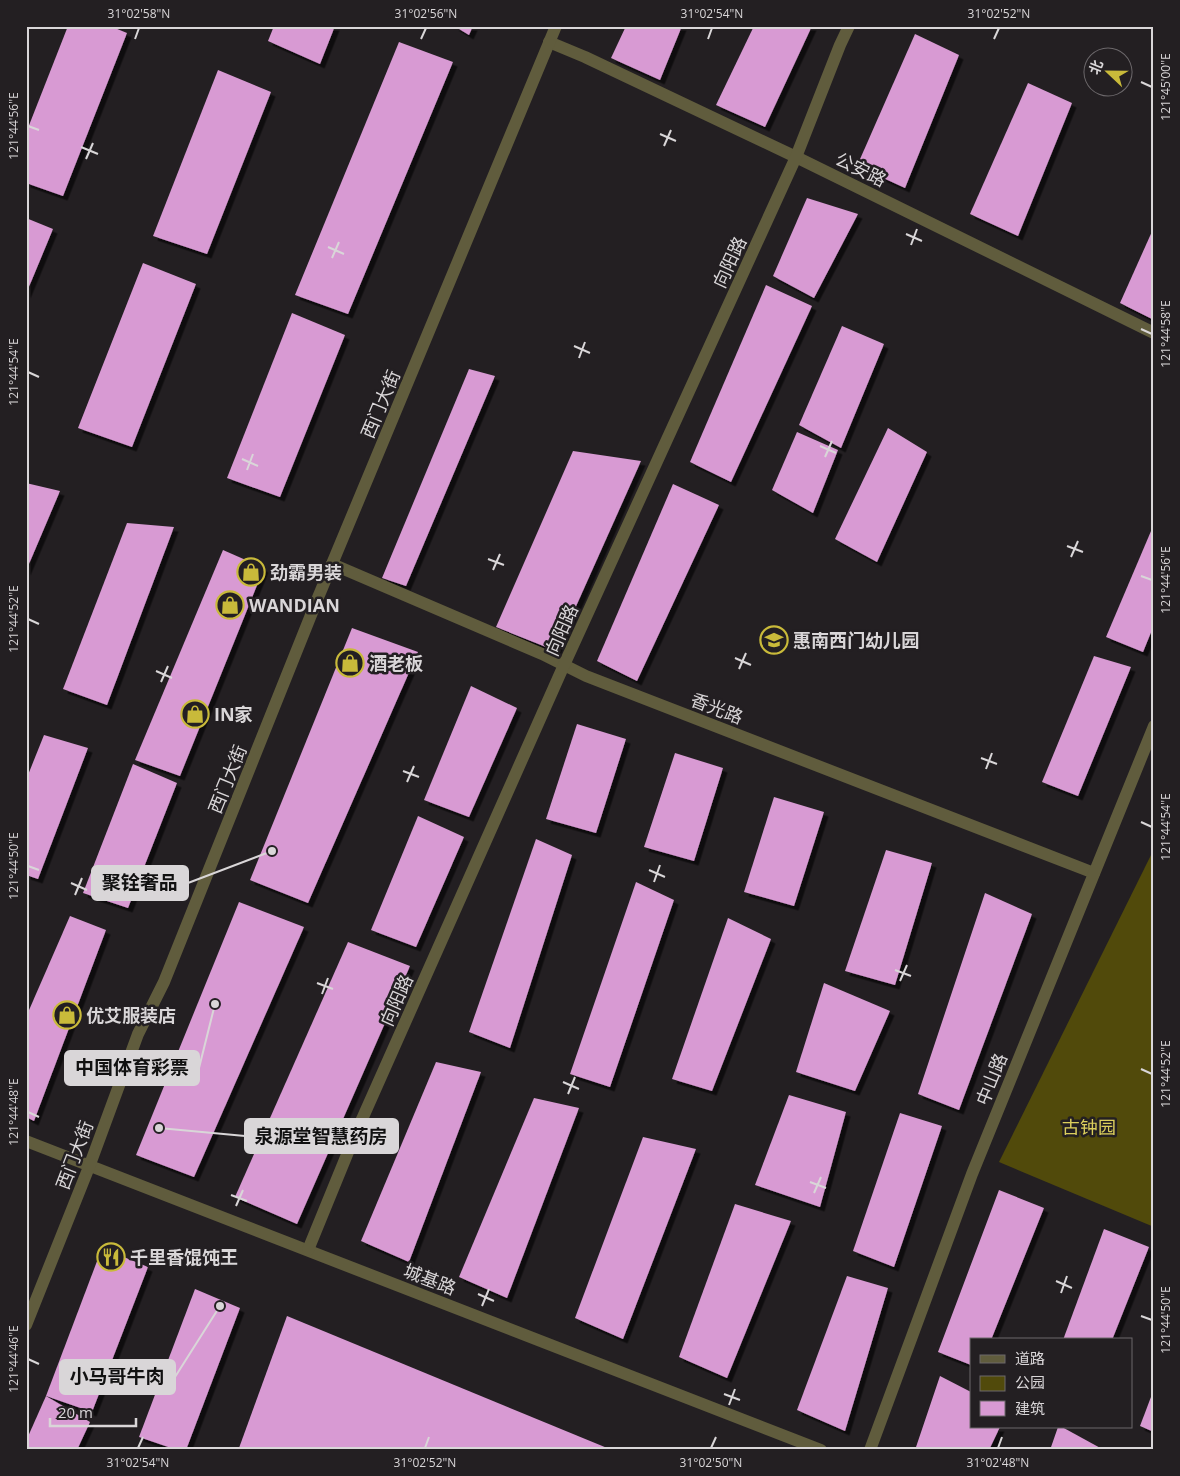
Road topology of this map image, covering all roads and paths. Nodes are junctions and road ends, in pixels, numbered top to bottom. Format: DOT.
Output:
graph roads {
  1 [pos="556,26"];
  2 [pos="849,26"];
  3 [pos="549,42"];
  4 [pos="796,157"];
  5 [pos="1154,333"];
  6 [pos="332,564"];
  7 [pos="564,665"];
  8 [pos="1154,726"];
  9 [pos="1094,872"];
  10 [pos="26,1142"];
  11 [pos="89,1166"];
  12 [pos="308,1250"];
  13 [pos="26,1325"];
  14 [pos="821,1450"];
  15 [pos="870,1450"];
  1 -- 3 [label="street, 西门大街"];
  2 -- 4 [label="street, 向阳路"];
  3 -- 4 [label="street, 公安路"];
  3 -- 6 [label="street, 西门大街"];
  4 -- 5 [label="street, 公安路"];
  4 -- 7 [label="street, 向阳路"];
  6 -- 7 [label="street, 香光路"];
  6 -- 11 [label="street, 西门大街"];
  7 -- 9 [label="street, 香光路"];
  7 -- 12 [label="street, 向阳路"];
  8 -- 9 [label="street, 中山路"];
  9 -- 15 [label="street, 中山路"];
  10 -- 11 [label="street, 城基路"];
  11 -- 12 [label="street, 城基路"];
  11 -- 13 [label="street, 西门大街"];
  12 -- 14 [label="street, 城基路"];
}
